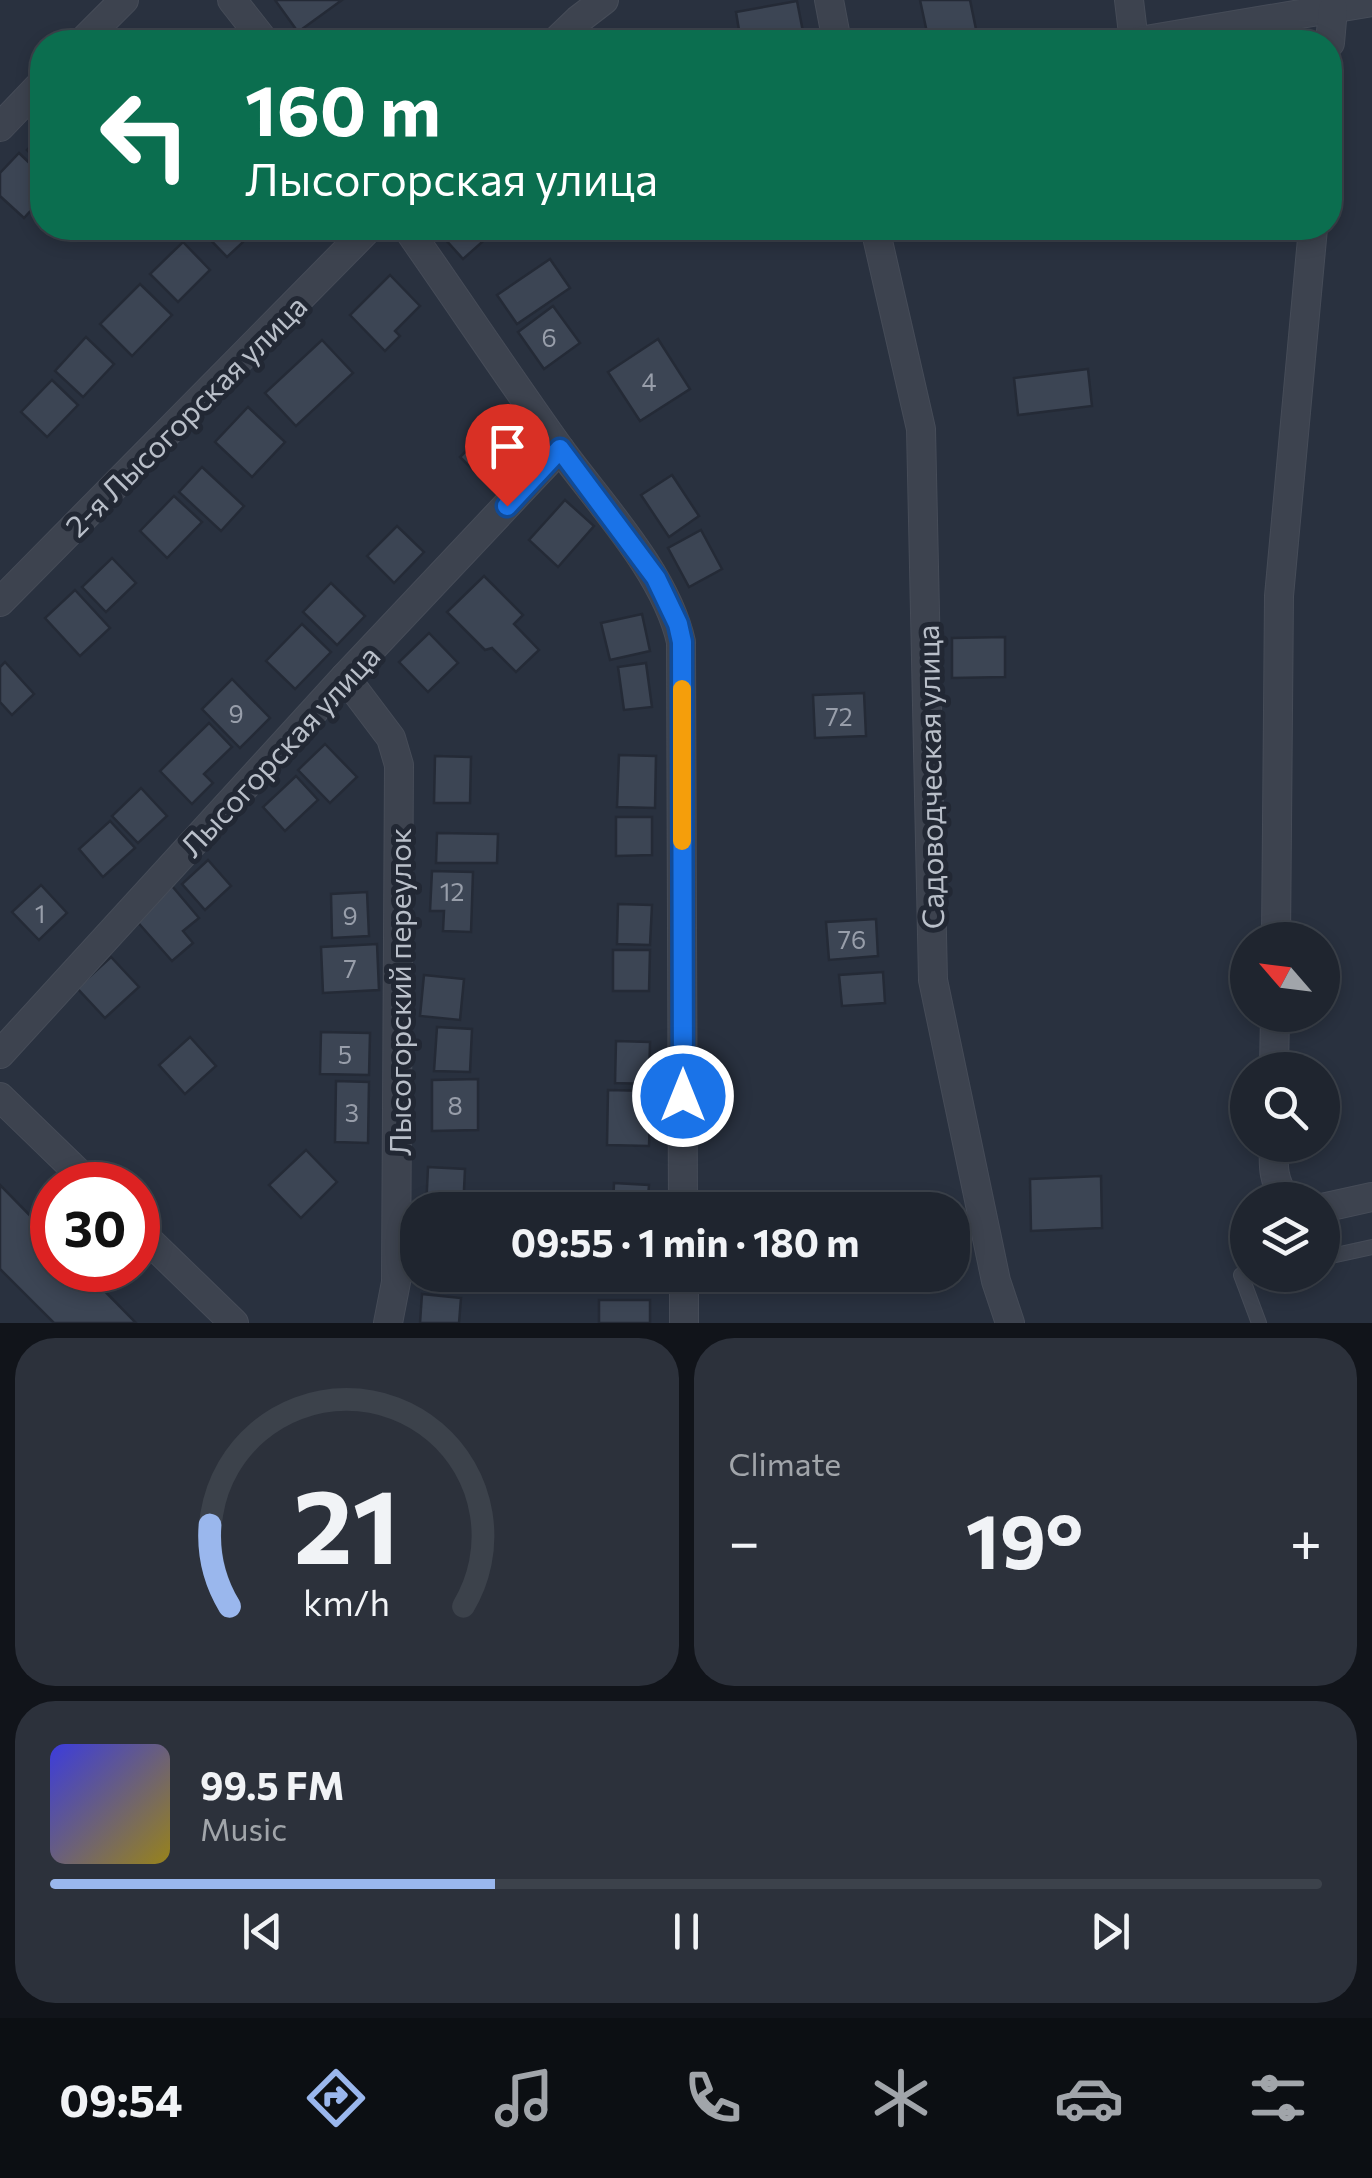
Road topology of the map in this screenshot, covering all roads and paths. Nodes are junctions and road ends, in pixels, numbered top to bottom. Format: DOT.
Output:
graph roads {
  1 [pos="124,0"];
  2 [pos="232,0"];
  3 [pos="604,0"];
  4 [pos="829,0"];
  5 [pos="1130,0"];
  6 [pos="1372,2"];
  7 [pos="1333,8"];
  8 [pos="94,30"];
  9 [pos="256,30"];
  10 [pos="568,30"];
  11 [pos="834,30"];
  12 [pos="1131,30"];
  13 [pos="1203,30"];
  14 [pos="1331,30"];
  15 [pos="30,96"];
  16 [pos="0,127"];
  17 [pos="357,240"];
  18 [pos="415,240"];
  19 [pos="878,240"];
  20 [pos="1312,240"];
  21 [pos="560,449"];
  22 [pos="0,602"];
  23 [pos="345,677"];
  24 [pos="1276,922"];
  25 [pos="0,1054"];
  26 [pos="0,1097"];
  27 [pos="67,1162"];
  28 [pos="683,1192"];
  29 [pos="1372,1197"];
  30 [pos="1340,1204"];
  31 [pos="1372,1247"];
  32 [pos="160,1251"];
  33 [pos="1340,1254"];
  34 [pos="684,1292"];
  35 [pos="1247,1292"];
  36 [pos="234,1323"];
  37 [pos="388,1323"];
  38 [pos="684,1323"];
  39 [pos="1010,1323"];
  40 [pos="1260,1323"];
  1 -- 8 [label="street"];
  2 -- 9 [label="street"];
  3 -- 10 [label="street"];
  4 -- 11 [label="street"];
  5 -- 12 [label="street"];
  6 -- 7 [label="street"];
  7 -- 13 [label="street"];
  7 -- 14 [label="street"];
  15 -- 16 [label="street"];
  17 -- 22 [label="street, 2-я Лысогорская улица"];
  18 -- 21 [label="street"];
  19 -- 39 [label="street, Садоводческая улица"];
  20 -- 24 [label="street"];
  21 -- 23 [label="street, Лысогорская улица"];
  21 -- 28 [label="street"];
  23 -- 25 [label="street, Лысогорская улица"];
  23 -- 37 [label="street, Лысогорский переулок"];
  26 -- 27 [label="street"];
  29 -- 30 [label="street"];
  31 -- 33 [label="lane"];
  32 -- 36 [label="street"];
  34 -- 38 [label="street"];
  35 -- 40 [label="lane"];
}
